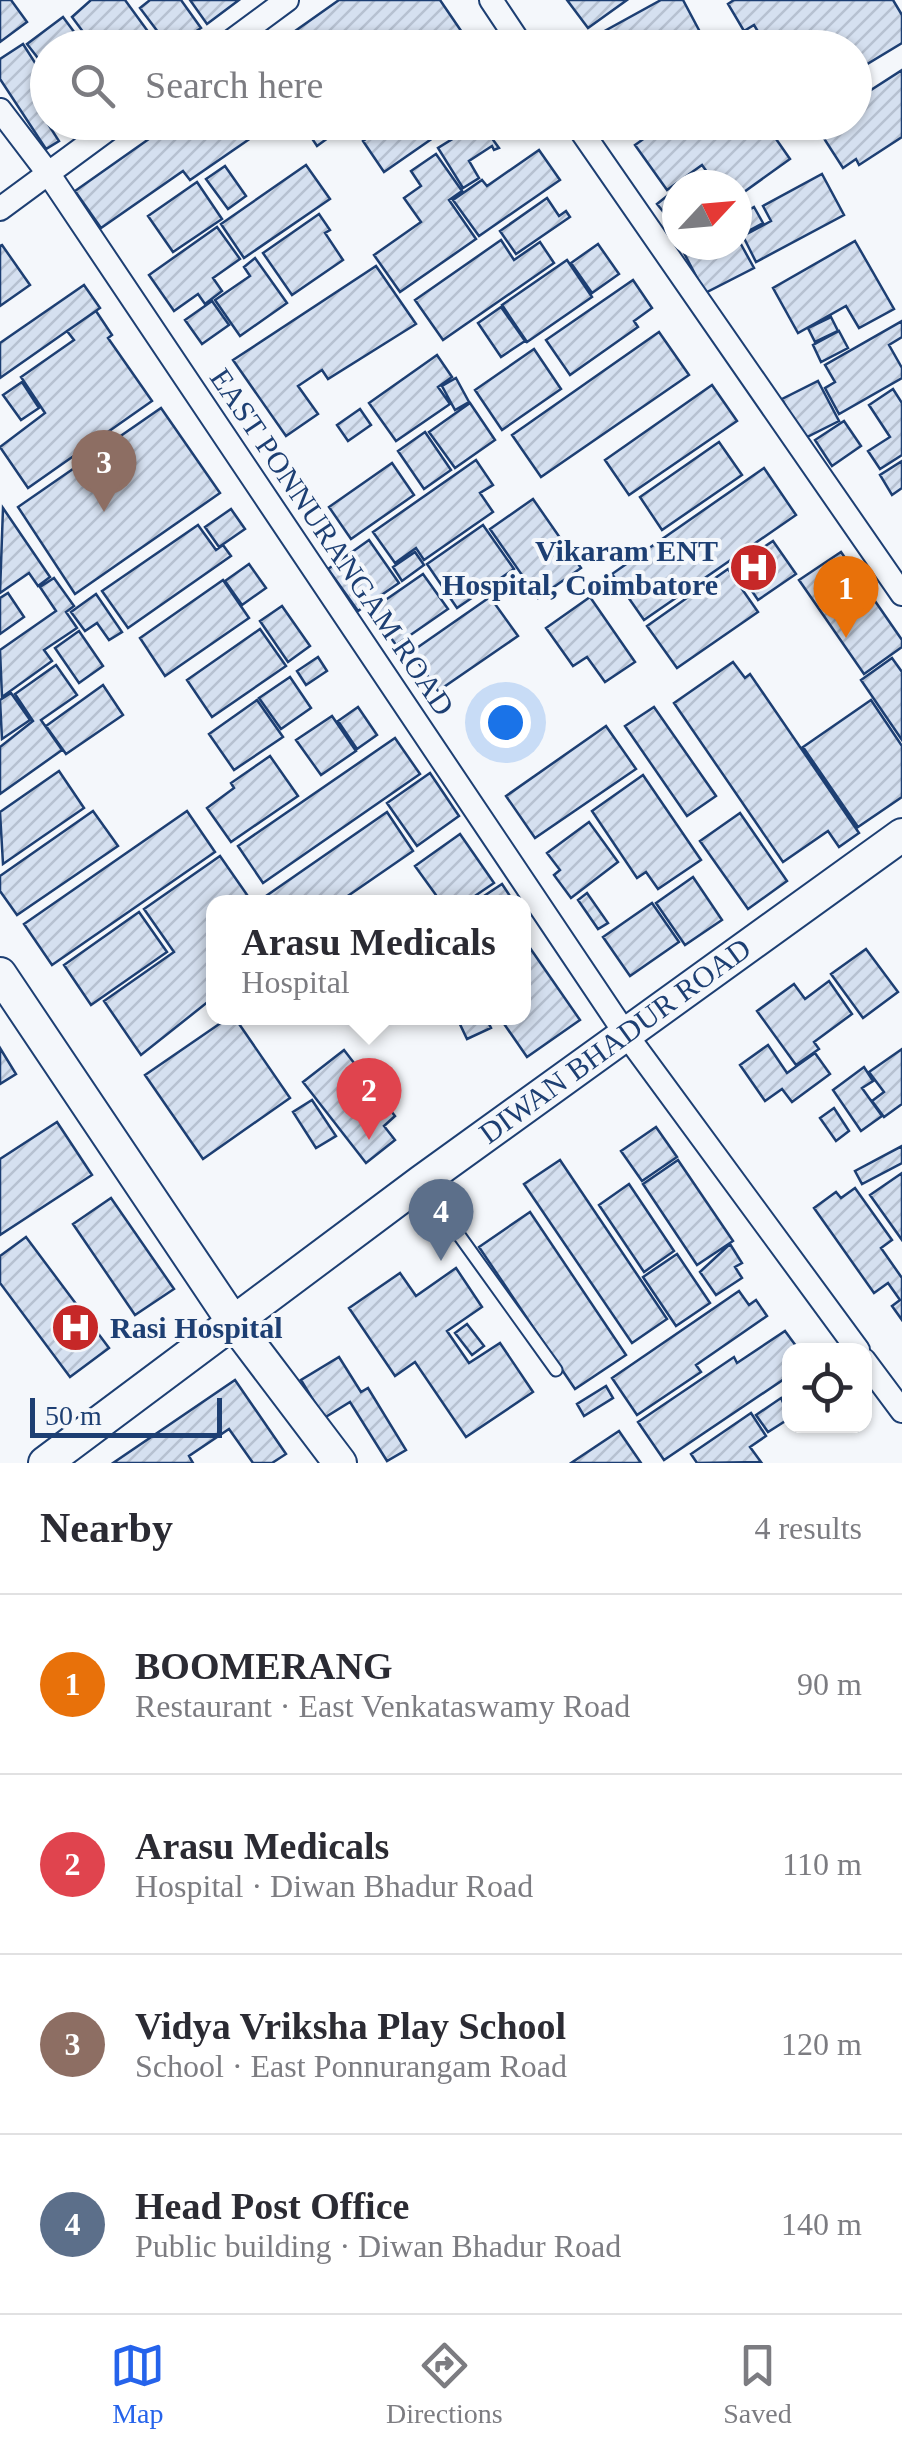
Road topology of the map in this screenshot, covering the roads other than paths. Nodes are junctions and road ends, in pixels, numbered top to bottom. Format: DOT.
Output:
graph roads {
  1 [pos="287,0"];
  2 [pos="490,0"];
  3 [pos="246,30"];
  4 [pos="511,30"];
  5 [pos="0,110"];
  6 [pos="93,140"];
  7 [pos="588,140"];
  8 [pos="48,173"];
  9 [pos="0,209"];
  10 [pos="902,594"];
  11 [pos="902,836"];
  12 [pos="0,974"];
  13 [pos="625,1033"];
  14 [pos="420,1182"];
  15 [pos="234,1323"];
  16 [pos="853,1343"];
  17 [pos="556,1370"];
  18 [pos="872,1371"];
  19 [pos="902,1411"];
  20 [pos="45,1463"];
  21 [pos="340,1463"];
  1 -- 3 [label="street"];
  2 -- 4 [label="street"];
  5 -- 8 [label="street, EAST PONNURANGAM ROAD"];
  6 -- 8 [label="street"];
  7 -- 10 [label="street"];
  8 -- 9 [label="street"];
  8 -- 13 [label="street, EAST PONNURANGAM ROAD"];
  11 -- 13 [label="main road, DIWAN BHADUR ROAD"];
  12 -- 15 [label="main road"];
  13 -- 14 [label="main road, DIWAN BHADUR ROAD"];
  13 -- 16 [label="street, EAST PONNURANGAM ROAD"];
  14 -- 15 [label="main road, DIWAN BHADUR ROAD"];
  14 -- 17 [label="lane"];
  15 -- 20 [label="main road, DIWAN BHADUR ROAD"];
  15 -- 21 [label="main road"];
  18 -- 19 [label="street"];
}
